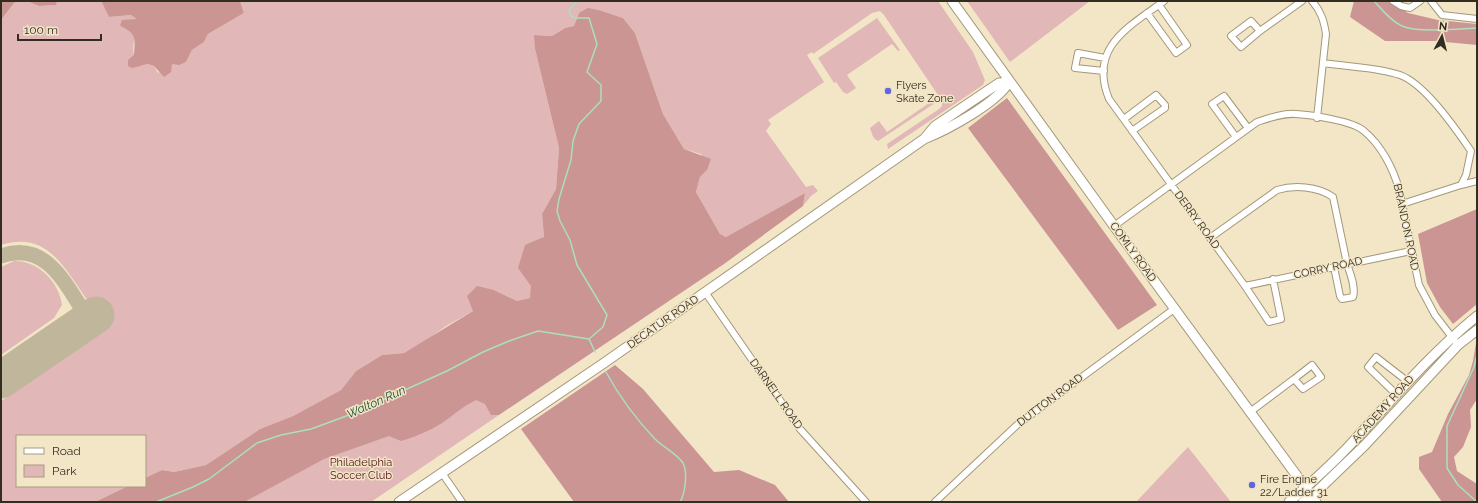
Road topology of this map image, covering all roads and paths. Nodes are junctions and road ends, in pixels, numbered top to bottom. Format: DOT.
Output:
graph roads {
  1 [pos="952,1"];
  2 [pos="1302,1"];
  3 [pos="1312,1"];
  4 [pos="1393,1"];
  5 [pos="1420,1"];
  6 [pos="1431,1"];
  7 [pos="1162,3"];
  8 [pos="1147,13"];
  9 [pos="1477,19"];
  10 [pos="1260,31"];
  11 [pos="1105,58"];
  12 [pos="1324,63"];
  13 [pos="1104,71"];
  14 [pos="1009,82"];
  15 [pos="1317,118"];
  16 [pos="1124,119"];
  17 [pos="1248,128"];
  18 [pos="1132,131"];
  19 [pos="1236,137"];
  20 [pos="1471,151"];
  21 [pos="1477,157"];
  22 [pos="1477,180"];
  23 [pos="1170,184"];
  24 [pos="1461,185"];
  25 [pos="1402,204"];
  26 [pos="1114,226"];
  27 [pos="1210,238"];
  28 [pos="1411,251"];
  29 [pos="1347,264"];
  30 [pos="1334,267"];
  31 [pos="1273,279"];
  32 [pos="1245,286"];
  33 [pos="705,292"];
  34 [pos="1174,308"];
  35 [pos="1477,316"];
  36 [pos="1477,330"];
  37 [pos="1451,337"];
  38 [pos="1458,345"];
  39 [pos="1294,379"];
  40 [pos="1407,381"];
  41 [pos="1396,394"];
  42 [pos="1250,412"];
  43 [pos="442,473"];
  44 [pos="1306,488"];
  45 [pos="1314,499"];
  46 [pos="399,502"];
  47 [pos="462,502"];
  48 [pos="866,502"];
  49 [pos="935,502"];
  50 [pos="1289,502"];
  51 [pos="1303,502"];
  1 -- 14 [label="street, COMLY ROAD"];
  2 -- 10 [label="street"];
  3 -- 12 [label="street"];
  4 -- 5 [label="street"];
  6 -- 9 [label="street"];
  7 -- 8 [label="street"];
  7 -- 8 [label="street"];
  8 -- 11 [label="street"];
  10 -- 10 [label="street"];
  11 -- 13 [label="street, DERRY ROAD"];
  11 -- 13 [label="street"];
  12 -- 15 [label="street"];
  12 -- 20 [label="street"];
  13 -- 16 [label="street, DERRY ROAD"];
  14 -- 26 [label="street, COMLY ROAD"];
  14 -- 33 [label="street, DECATUR ROAD"];
  15 -- 17 [label="street, BRANDON ROAD"];
  15 -- 25 [label="street, BRANDON ROAD"];
  16 -- 18 [label="street, DERRY ROAD"];
  16 -- 18 [label="street"];
  17 -- 19 [label="street, BRANDON ROAD"];
  17 -- 19 [label="street"];
  18 -- 23 [label="street, DERRY ROAD"];
  19 -- 23 [label="street, BRANDON ROAD"];
  20 -- 21 [label="street"];
  20 -- 24 [label="street"];
  22 -- 24 [label="street"];
  23 -- 26 [label="street, BRANDON ROAD"];
  23 -- 27 [label="street, DERRY ROAD"];
  24 -- 25 [label="street"];
  25 -- 28 [label="street, BRANDON ROAD"];
  26 -- 34 [label="street, COMLY ROAD"];
  27 -- 29 [label="street"];
  27 -- 32 [label="street, DERRY ROAD"];
  28 -- 29 [label="street, CORRY ROAD"];
  28 -- 37 [label="street, BRANDON ROAD"];
  29 -- 30 [label="street, CORRY ROAD"];
  29 -- 30 [label="street"];
  30 -- 31 [label="street, CORRY ROAD"];
  31 -- 32 [label="street, CORRY ROAD"];
  31 -- 32 [label="street, DERRY ROAD"];
  33 -- 43 [label="street, DECATUR ROAD"];
  33 -- 48 [label="street, DARNELL ROAD"];
  34 -- 42 [label="street, COMLY ROAD"];
  34 -- 49 [label="street, DUTTON ROAD"];
  35 -- 37 [label="street, ACADEMY ROAD"];
  36 -- 38 [label="street, ACADEMY ROAD"];
  37 -- 38 [label="street, BRANDON ROAD"];
  37 -- 40 [label="street, ACADEMY ROAD"];
  38 -- 45 [label="street, ACADEMY ROAD"];
  39 -- 42 [label="street"];
  40 -- 41 [label="street, ACADEMY ROAD"];
  40 -- 41 [label="street"];
  41 -- 44 [label="street, ACADEMY ROAD"];
  42 -- 44 [label="street, COMLY ROAD"];
  43 -- 46 [label="street, DECATUR ROAD"];
  43 -- 47 [label="street"];
  44 -- 45 [label="street, COMLY ROAD"];
  44 -- 50 [label="street, ACADEMY ROAD"];
  45 -- 51 [label="street, ACADEMY ROAD"];
}
